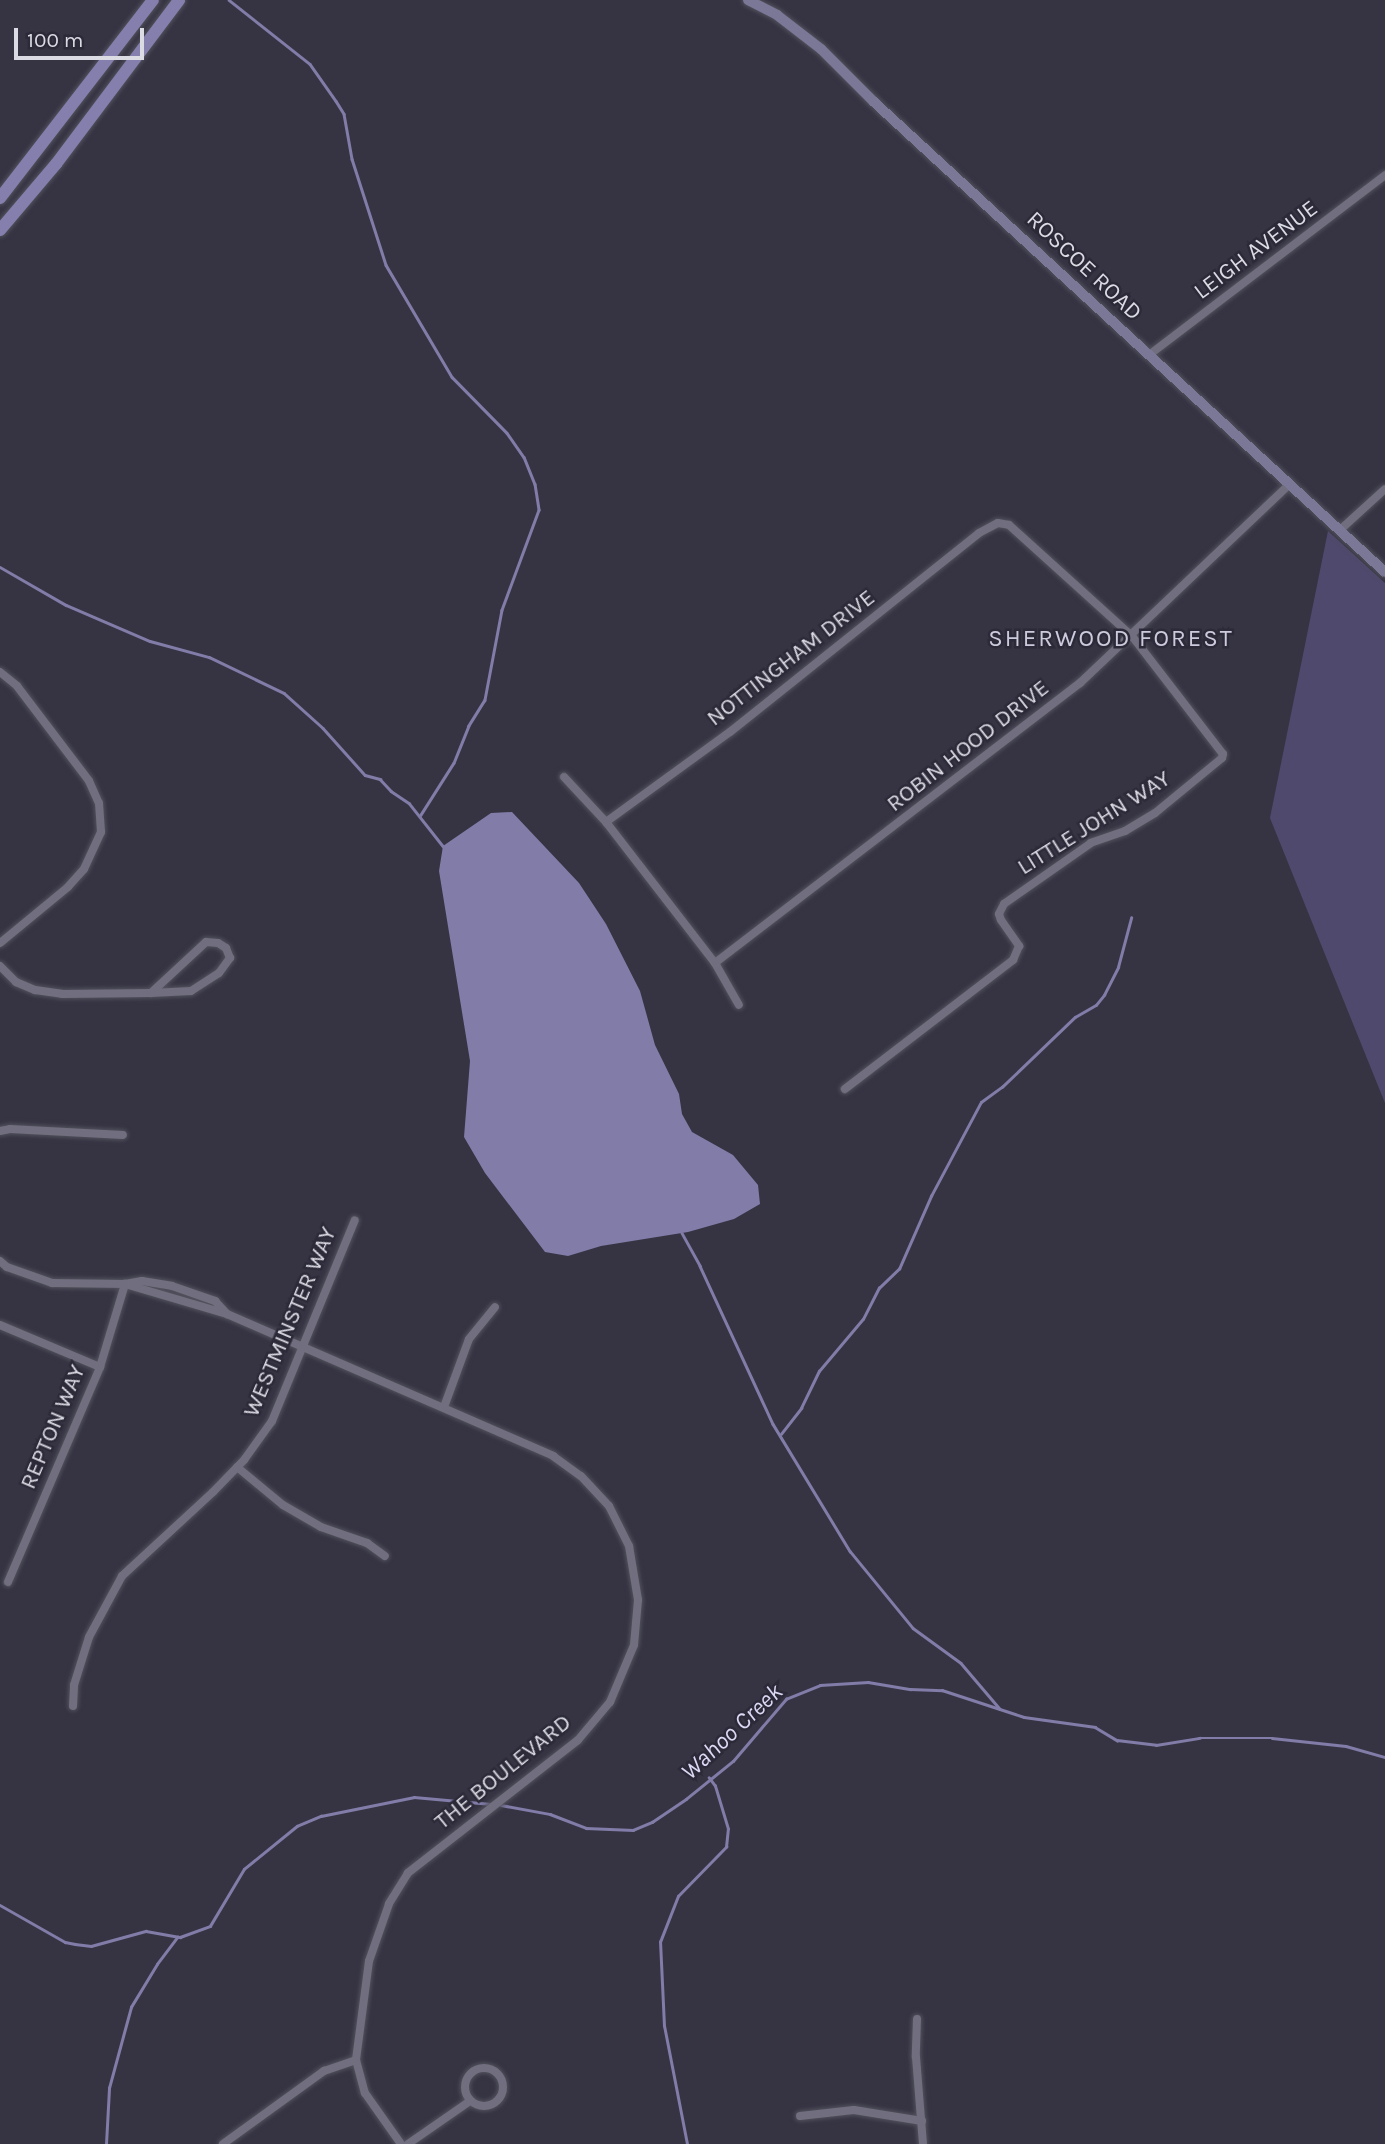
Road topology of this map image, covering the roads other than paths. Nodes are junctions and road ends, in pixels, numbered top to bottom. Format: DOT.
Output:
graph roads {
  1 [pos="153,0"];
  2 [pos="179,0"];
  3 [pos="748,0"];
  4 [pos="1385,175"];
  5 [pos="0,198"];
  6 [pos="0,230"];
  7 [pos="1149,355"];
  8 [pos="1290,484"];
  9 [pos="1385,489"];
  10 [pos="1341,529"];
  11 [pos="1385,572"];
  12 [pos="1132,636"];
  13 [pos="0,672"];
  14 [pos="564,777"];
  15 [pos="606,822"];
  16 [pos="0,943"];
  17 [pos="715,963"];
  18 [pos="0,966"];
  19 [pos="151,993"];
  20 [pos="739,1005"];
  21 [pos="845,1089"];
  22 [pos="0,1131"];
  23 [pos="123,1135"];
  24 [pos="355,1220"];
  25 [pos="0,1261"];
  26 [pos="125,1284"];
  27 [pos="495,1307"];
  28 [pos="0,1325"];
  29 [pos="304,1348"];
  30 [pos="100,1367"];
  31 [pos="444,1407"];
  32 [pos="237,1467"];
  33 [pos="385,1556"];
  34 [pos="8,1581"];
  35 [pos="73,1706"];
  36 [pos="917,2020"];
  37 [pos="356,2060"];
  38 [pos="470,2101"];
  39 [pos="800,2116"];
  40 [pos="922,2121"];
  41 [pos="223,2144"];
  42 [pos="401,2144"];
  43 [pos="408,2144"];
  44 [pos="923,2144"];
  1 -- 5 [label="main road"];
  2 -- 6 [label="main road"];
  3 -- 7 [label="main road, ROSCOE ROAD"];
  4 -- 7 [label="street, LEIGH AVENUE"];
  7 -- 8 [label="main road, ROSCOE ROAD"];
  8 -- 10 [label="main road, ROSCOE ROAD"];
  8 -- 12 [label="street, ROBIN HOOD DRIVE"];
  9 -- 10 [label="street"];
  10 -- 11 [label="main road, ROSCOE ROAD"];
  12 -- 15 [label="street, NOTTINGHAM DRIVE"];
  12 -- 17 [label="street, ROBIN HOOD DRIVE"];
  12 -- 21 [label="street, LITTLE JOHN WAY"];
  13 -- 16 [label="street"];
  14 -- 15 [label="street"];
  15 -- 17 [label="street"];
  17 -- 20 [label="street"];
  18 -- 19 [label="street"];
  19 -- 19 [label="street"];
  22 -- 23 [label="street"];
  24 -- 29 [label="street, WESTMINSTER WAY"];
  25 -- 26 [label="street, THE BOULEVARD"];
  26 -- 29 [label="street, THE BOULEVARD"];
  26 -- 30 [label="street, REPTON WAY"];
  27 -- 31 [label="street"];
  28 -- 30 [label="street"];
  29 -- 31 [label="street, THE BOULEVARD"];
  29 -- 32 [label="street, WESTMINSTER WAY"];
  30 -- 34 [label="street, REPTON WAY"];
  31 -- 37 [label="street, THE BOULEVARD"];
  32 -- 33 [label="street"];
  32 -- 35 [label="street, WESTMINSTER WAY"];
  36 -- 40 [label="street"];
  37 -- 41 [label="street"];
  37 -- 42 [label="street, THE BOULEVARD"];
  38 -- 38 [label="street"];
  38 -- 43 [label="street"];
  39 -- 40 [label="street"];
  40 -- 44 [label="street"];
}
